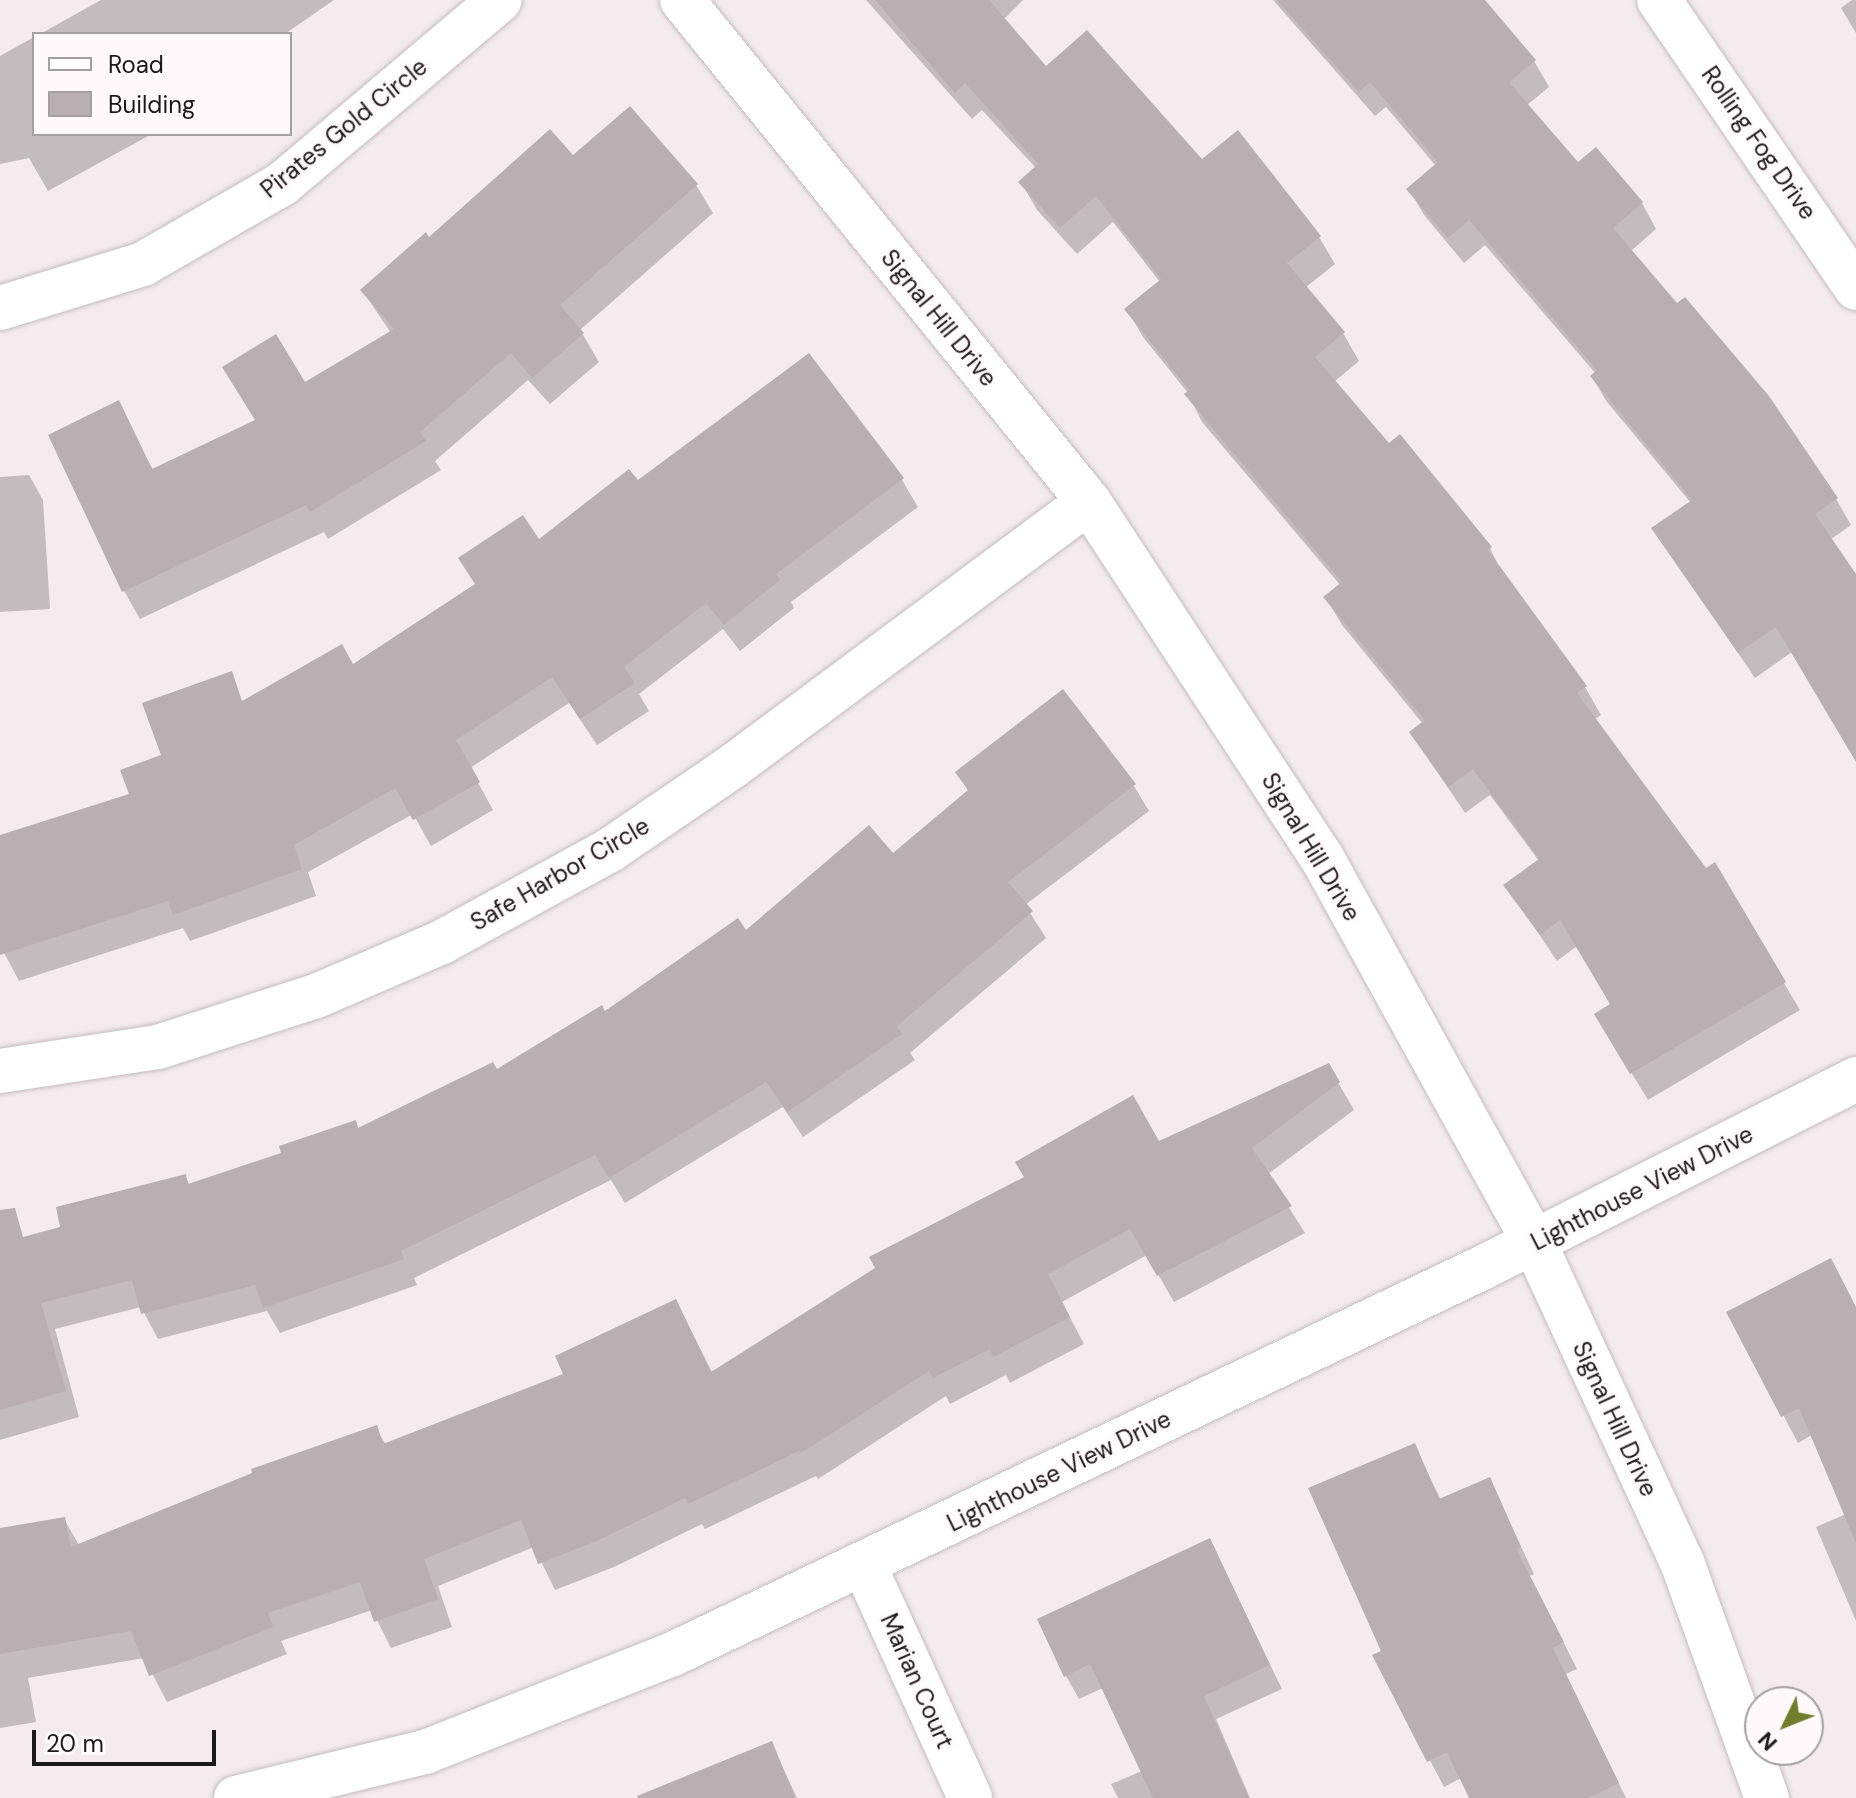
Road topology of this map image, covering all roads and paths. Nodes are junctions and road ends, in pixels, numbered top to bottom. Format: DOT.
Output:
graph roads {
  1 [pos="500,0"];
  2 [pos="682,0"];
  3 [pos="1659,0"];
  4 [pos="1856,288"];
  5 [pos="0,308"];
  6 [pos="1089,502"];
  7 [pos="0,1071"];
  8 [pos="1856,1079"];
  9 [pos="1534,1242"];
  10 [pos="864,1565"];
  11 [pos="236,1798"];
  12 [pos="970,1798"];
  13 [pos="1767,1798"];
  1 -- 5 [label="street, Pirates Gold Circle"];
  2 -- 6 [label="street, Signal Hill Drive"];
  3 -- 4 [label="street, Rolling Fog Drive"];
  6 -- 7 [label="street, Safe Harbor Circle"];
  6 -- 9 [label="street, Signal Hill Drive"];
  8 -- 9 [label="street, Lighthouse View Drive"];
  9 -- 10 [label="street, Lighthouse View Drive"];
  9 -- 13 [label="street, Signal Hill Drive"];
  10 -- 11 [label="street, Lighthouse View Drive"];
  10 -- 12 [label="street, Marian Court"];
}
